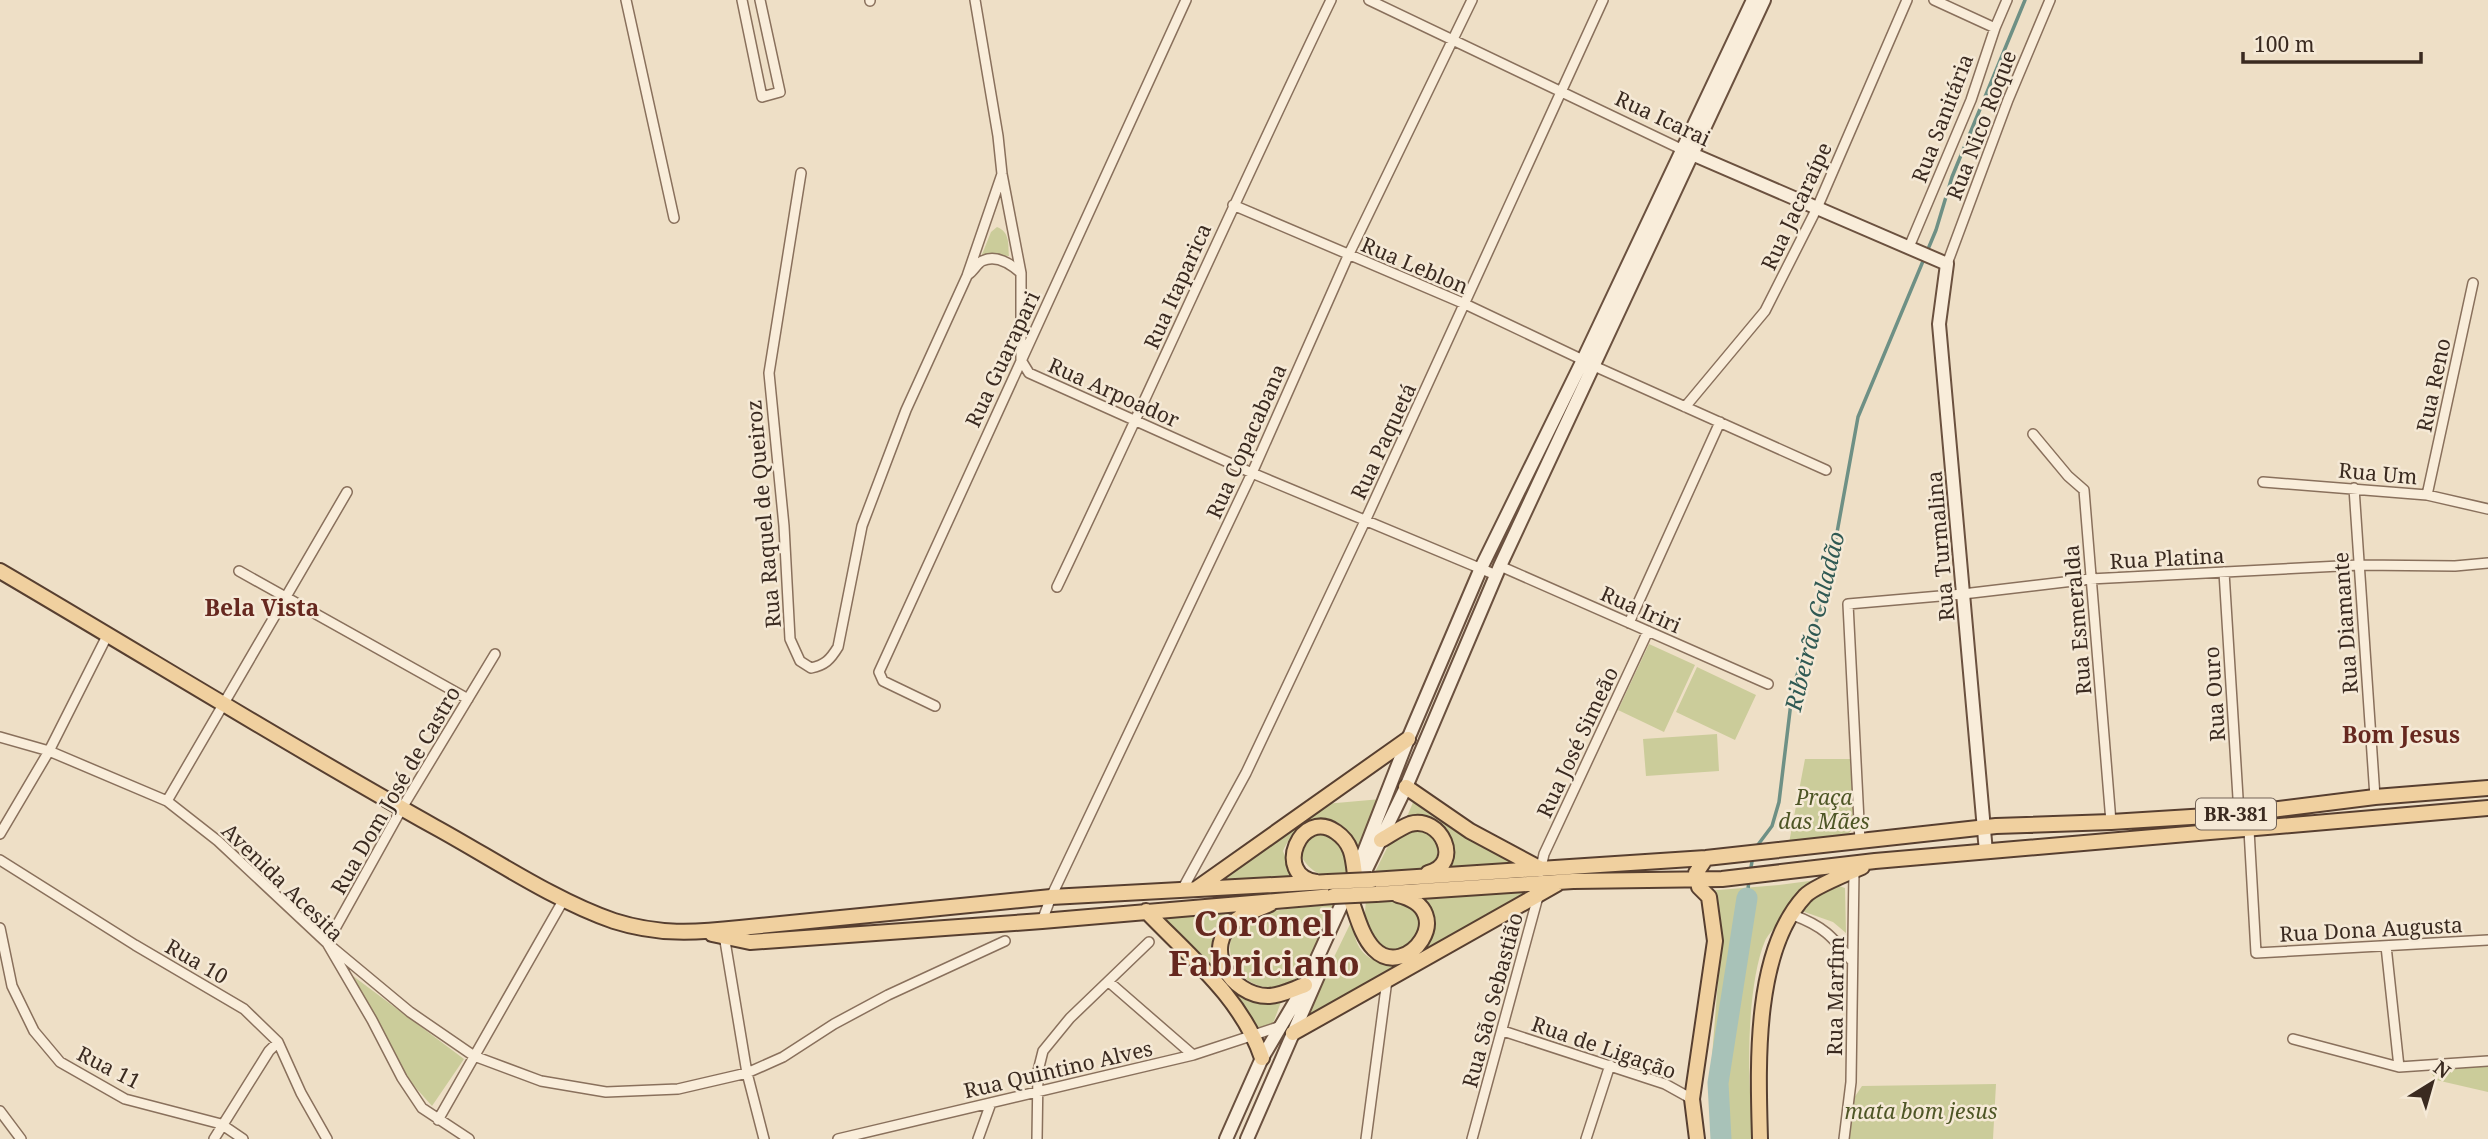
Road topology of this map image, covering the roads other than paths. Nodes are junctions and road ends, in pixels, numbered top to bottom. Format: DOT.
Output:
graph roads {
  1 [pos="626,0"];
  2 [pos="742,0"];
  3 [pos="760,0"];
  4 [pos="975,0"];
  5 [pos="1186,0"];
  6 [pos="1331,0"];
  7 [pos="1369,0"];
  8 [pos="1472,0"];
  9 [pos="1603,0"];
  10 [pos="1753,0"];
  11 [pos="1764,0"];
  12 [pos="1908,0"];
  13 [pos="1934,0"];
  14 [pos="2007,0"];
  15 [pos="2050,0"];
  16 [pos="1995,28"];
  17 [pos="1453,41"];
  18 [pos="1561,91"];
  19 [pos="1687,152"];
  20 [pos="801,173"];
  21 [pos="1002,174"];
  22 [pos="1233,205"];
  23 [pos="1817,208"];
  24 [pos="674,218"];
  25 [pos="1912,249"];
  26 [pos="1348,256"];
  27 [pos="1946,263"];
  28 [pos="1021,273"];
  29 [pos="967,276"];
  30 [pos="2473,283"];
  31 [pos="1465,304"];
  32 [pos="1021,360"];
  33 [pos="1589,363"];
  34 [pos="1685,407"];
  35 [pos="1136,421"];
  36 [pos="1720,422"];
  37 [pos="2033,435"];
  38 [pos="1826,470"];
  39 [pos="1252,473"];
  40 [pos="2263,482"];
  41 [pos="2354,488"];
  42 [pos="347,492"];
  43 [pos="2427,495"];
  44 [pos="2488,509"];
  45 [pos="1366,519"];
  46 [pos="2488,563"];
  47 [pos="2359,565"];
  48 [pos="1481,568"];
  49 [pos="0,570"];
  50 [pos="1498,570"];
  51 [pos="239,571"];
  52 [pos="2224,572"];
  53 [pos="2090,579"];
  54 [pos="1057,587"];
  55 [pos="1963,594"];
  56 [pos="285,598"];
  57 [pos="1629,623"];
  58 [pos="1648,631"];
  59 [pos="108,634"];
  60 [pos="495,654"];
  61 [pos="1768,684"];
  62 [pos="468,699"];
  63 [pos="224,703"];
  64 [pos="935,706"];
  65 [pos="0,737"];
  66 [pos="1408,739"];
  67 [pos="49,751"];
  68 [pos="1406,788"];
  69 [pos="2488,788"];
  70 [pos="2375,797"];
  71 [pos="167,802"];
  72 [pos="402,808"];
  73 [pos="2488,808"];
  74 [pos="2239,814"];
  75 [pos="2111,822"];
  76 [pos="1984,827"];
  77 [pos="2249,830"];
  78 [pos="0,834"];
  79 [pos="1381,840"];
  80 [pos="1860,841"];
  81 [pos="1986,852"];
  82 [pos="1706,858"];
  83 [pos="0,860"];
  84 [pos="1875,861"];
  85 [pos="1839,866"];
  86 [pos="1855,870"];
  87 [pos="1354,875"];
  88 [pos="1418,876"];
  89 [pos="1540,882"];
  90 [pos="1698,883"];
  91 [pos="1327,887"];
  92 [pos="1379,889"];
  93 [pos="1188,890"];
  94 [pos="1051,897"];
  95 [pos="564,899"];
  96 [pos="1281,899"];
  97 [pos="1351,900"];
  98 [pos="1146,911"];
  99 [pos="1793,915"];
  100 [pos="1042,921"];
  101 [pos="0,928"];
  102 [pos="724,934"];
  103 [pos="2488,940"];
  104 [pos="1005,941"];
  105 [pos="1149,942"];
  106 [pos="327,943"];
  107 [pos="2386,946"];
  108 [pos="1852,961"];
  109 [pos="1387,980"];
  110 [pos="1109,982"];
  111 [pos="1304,985"];
  112 [pos="1288,1029"];
  113 [pos="1503,1031"];
  114 [pos="1254,1035"];
  115 [pos="2293,1039"];
  116 [pos="278,1042"];
  117 [pos="1193,1055"];
  118 [pos="474,1056"];
  119 [pos="1262,1058"];
  120 [pos="2488,1061"];
  121 [pos="1610,1065"];
  122 [pos="2399,1067"];
  123 [pos="747,1073"];
  124 [pos="1036,1092"];
  125 [pos="1692,1099"];
  126 [pos="991,1103"];
  127 [pos="0,1111"];
  128 [pos="438,1120"];
  129 [pos="221,1124"];
  130 [pos="21,1139"];
  131 [pos="214,1139"];
  132 [pos="243,1139"];
  133 [pos="327,1139"];
  134 [pos="468,1139"];
  135 [pos="764,1139"];
  136 [pos="838,1139"];
  137 [pos="978,1139"];
  138 [pos="1037,1139"];
  139 [pos="1226,1139"];
  140 [pos="1247,1139"];
  141 [pos="1366,1139"];
  142 [pos="1472,1139"];
  143 [pos="1586,1139"];
  144 [pos="1696,1139"];
  145 [pos="1760,1139"];
  146 [pos="1844,1139"];
  1 -- 24 [label="street"];
  2 -- 3 [label="street"];
  4 -- 21 [label="street, Rua Arpoador"];
  5 -- 32 [label="street, Rua Guarapari"];
  6 -- 22 [label="street, Rua Itaparica"];
  7 -- 17 [label="street, Rua Icarai"];
  8 -- 17 [label="street, Rua Copacabana"];
  9 -- 18 [label="street, Rua Paquetá"];
  10 -- 19 [label="main road"];
  11 -- 19 [label="main road"];
  12 -- 23 [label="street, Rua Jacaraípe"];
  13 -- 16 [label="street"];
  14 -- 16 [label="street, Rua Sanitária"];
  15 -- 27 [label="street, Rua Nico Roque"];
  16 -- 25 [label="street, Rua Sanitária"];
  17 -- 18 [label="street, Rua Icarai"];
  17 -- 26 [label="street, Rua Copacabana"];
  18 -- 19 [label="street, Rua Icarai"];
  18 -- 31 [label="street, Rua Paquetá"];
  19 -- 23 [label="main road, Rua Icarai"];
  19 -- 33 [label="main road"];
  20 -- 29 [label="street, Rua Raquel de Queiroz"];
  21 -- 28 [label="street, Rua Arpoador"];
  21 -- 29 [label="street, Rua Raquel de Queiroz"];
  22 -- 26 [label="street, Rua Leblon"];
  22 -- 35 [label="street, Rua Itaparica"];
  23 -- 25 [label="main road, Rua Icarai"];
  23 -- 34 [label="street, Rua Jacaraípe"];
  25 -- 27 [label="main road, Rua Icarai"];
  26 -- 31 [label="street, Rua Leblon"];
  26 -- 39 [label="street, Rua Copacabana"];
  27 -- 55 [label="main road, Rua Turmalina"];
  28 -- 29 [label="street"];
  28 -- 32 [label="street, Rua Arpoador"];
  30 -- 43 [label="street, Rua Reno"];
  31 -- 33 [label="street, Rua Leblon"];
  31 -- 45 [label="street, Rua Paquetá"];
  32 -- 35 [label="street, Rua Arpoador"];
  32 -- 64 [label="street, Rua Guarapari"];
  33 -- 34 [label="street, Rua Leblon"];
  33 -- 48 [label="main road"];
  33 -- 50 [label="main road"];
  34 -- 36 [label="street, Rua Leblon"];
  35 -- 39 [label="street, Rua Arpoador"];
  35 -- 54 [label="street, Rua Itaparica"];
  36 -- 38 [label="street, Rua Leblon"];
  36 -- 57 [label="street"];
  37 -- 53 [label="street, Rua Esmeralda"];
  39 -- 45 [label="street, Rua Arpoador"];
  39 -- 94 [label="street, Rua Copacabana"];
  40 -- 41 [label="street, Rua Um"];
  41 -- 43 [label="street, Rua Um"];
  41 -- 47 [label="street, Rua Diamante"];
  42 -- 56 [label="street"];
  43 -- 44 [label="street, Rua Um"];
  45 -- 48 [label="street, Rua Arpoador"];
  45 -- 93 [label="street, Rua Paquetá"];
  46 -- 47 [label="street, Rua Platina"];
  47 -- 52 [label="street, Rua Platina"];
  47 -- 70 [label="street, Rua Diamante"];
  48 -- 50 [label="street, Rua Arpoador"];
  48 -- 66 [label="main road"];
  49 -- 59 [label="main road"];
  50 -- 57 [label="street, Rua Iriri"];
  50 -- 68 [label="main road"];
  51 -- 56 [label="street"];
  52 -- 53 [label="street, Rua Platina"];
  52 -- 74 [label="street, Rua Ouro"];
  53 -- 55 [label="street, Rua Platina"];
  53 -- 75 [label="street, Rua Esmeralda"];
  55 -- 76 [label="main road, Rua Turmalina"];
  55 -- 80 [label="street, Rua Platina"];
  56 -- 62 [label="street"];
  56 -- 63 [label="street"];
  57 -- 58 [label="street, Rua Iriri"];
  58 -- 61 [label="street, Rua Iriri"];
  58 -- 89 [label="street, Rua José Simeão"];
  59 -- 63 [label="main road"];
  59 -- 67 [label="street"];
  60 -- 62 [label="street, Rua Dom José de Castro"];
  62 -- 72 [label="street, Rua Dom José de Castro"];
  63 -- 71 [label="street"];
  63 -- 72 [label="main road"];
  65 -- 67 [label="street, Avenida Acesita"];
  66 -- 87 [label="main road"];
  66 -- 93 [label="main road"];
  67 -- 71 [label="street, Avenida Acesita"];
  67 -- 78 [label="street"];
  68 -- 79 [label="main road"];
  68 -- 89 [label="main road"];
  69 -- 70 [label="main road, BR-381"];
  70 -- 74 [label="main road, BR-381"];
  71 -- 106 [label="street, Avenida Acesita"];
  72 -- 95 [label="main road"];
  72 -- 106 [label="street, Rua Dom José de Castro"];
  73 -- 77 [label="main road, BR-381"];
  74 -- 75 [label="main road, BR-381"];
  75 -- 76 [label="main road, BR-381"];
  76 -- 80 [label="main road, BR-381"];
  76 -- 81 [label="main road, Rua Turmalina"];
  77 -- 81 [label="main road, BR-381"];
  77 -- 107 [label="street, Rua Dona Augusta"];
  79 -- 88 [label="main road"];
  79 -- 97 [label="main road"];
  80 -- 82 [label="main road, BR-381"];
  81 -- 84 [label="main road, BR-381"];
  82 -- 89 [label="main road"];
  82 -- 90 [label="main road"];
  83 -- 116 [label="street, Rua 10"];
  84 -- 85 [label="main road, BR-381"];
  84 -- 86 [label="main road"];
  85 -- 86 [label="street"];
  85 -- 90 [label="main road, BR-381"];
  86 -- 99 [label="main road"];
  86 -- 108 [label="street, Rua Marfim"];
  87 -- 91 [label="main road"];
  87 -- 111 [label="main road"];
  88 -- 89 [label="main road"];
  88 -- 92 [label="main road"];
  89 -- 90 [label="main road"];
  89 -- 92 [label="main road"];
  89 -- 109 [label="main road"];
  89 -- 113 [label="street, Rua São Sebastião"];
  90 -- 125 [label="main road"];
  91 -- 92 [label="main road, bridge"];
  91 -- 93 [label="main road"];
  91 -- 96 [label="main road"];
  92 -- 97 [label="main road"];
  93 -- 94 [label="main road"];
  94 -- 100 [label="street, Rua Copacabana"];
  94 -- 102 [label="main road"];
  95 -- 102 [label="main road"];
  95 -- 118 [label="street"];
  96 -- 98 [label="main road"];
  96 -- 111 [label="main road"];
  97 -- 112 [label="main road"];
  98 -- 100 [label="main road"];
  98 -- 114 [label="main road"];
  99 -- 108 [label="street"];
  99 -- 145 [label="main road"];
  100 -- 102 [label="main road"];
  101 -- 129 [label="street, Rua 11"];
  102 -- 123 [label="street"];
  103 -- 107 [label="street, Rua Dona Augusta"];
  104 -- 123 [label="street"];
  105 -- 110 [label="street"];
  106 -- 118 [label="street"];
  106 -- 128 [label="street, Avenida Acesita"];
  107 -- 122 [label="street"];
  108 -- 146 [label="street, Rua Marfim"];
  109 -- 112 [label="main road"];
  109 -- 141 [label="street"];
  110 -- 117 [label="street"];
  110 -- 124 [label="street"];
  111 -- 112 [label="main road"];
  112 -- 114 [label="street, Rua Quintino Alves"];
  112 -- 119 [label="main road"];
  112 -- 140 [label="main road"];
  113 -- 121 [label="street, Rua de Ligação"];
  113 -- 142 [label="street, Rua São Sebastião"];
  114 -- 117 [label="street, Rua Quintino Alves"];
  114 -- 119 [label="main road"];
  115 -- 122 [label="street"];
  116 -- 129 [label="street"];
  116 -- 133 [label="street, Rua 10"];
  117 -- 124 [label="street, Rua Quintino Alves"];
  118 -- 123 [label="street"];
  118 -- 128 [label="street"];
  119 -- 139 [label="main road"];
  120 -- 122 [label="street"];
  121 -- 125 [label="street, Rua de Ligação"];
  121 -- 143 [label="street"];
  123 -- 135 [label="street"];
  124 -- 126 [label="street, Rua Quintino Alves"];
  124 -- 138 [label="street"];
  125 -- 144 [label="main road"];
  126 -- 136 [label="street, Rua Quintino Alves"];
  126 -- 137 [label="street"];
  127 -- 130 [label="street"];
  128 -- 134 [label="street, Avenida Acesita"];
  129 -- 131 [label="street"];
  129 -- 132 [label="street, Rua 11"];
}
